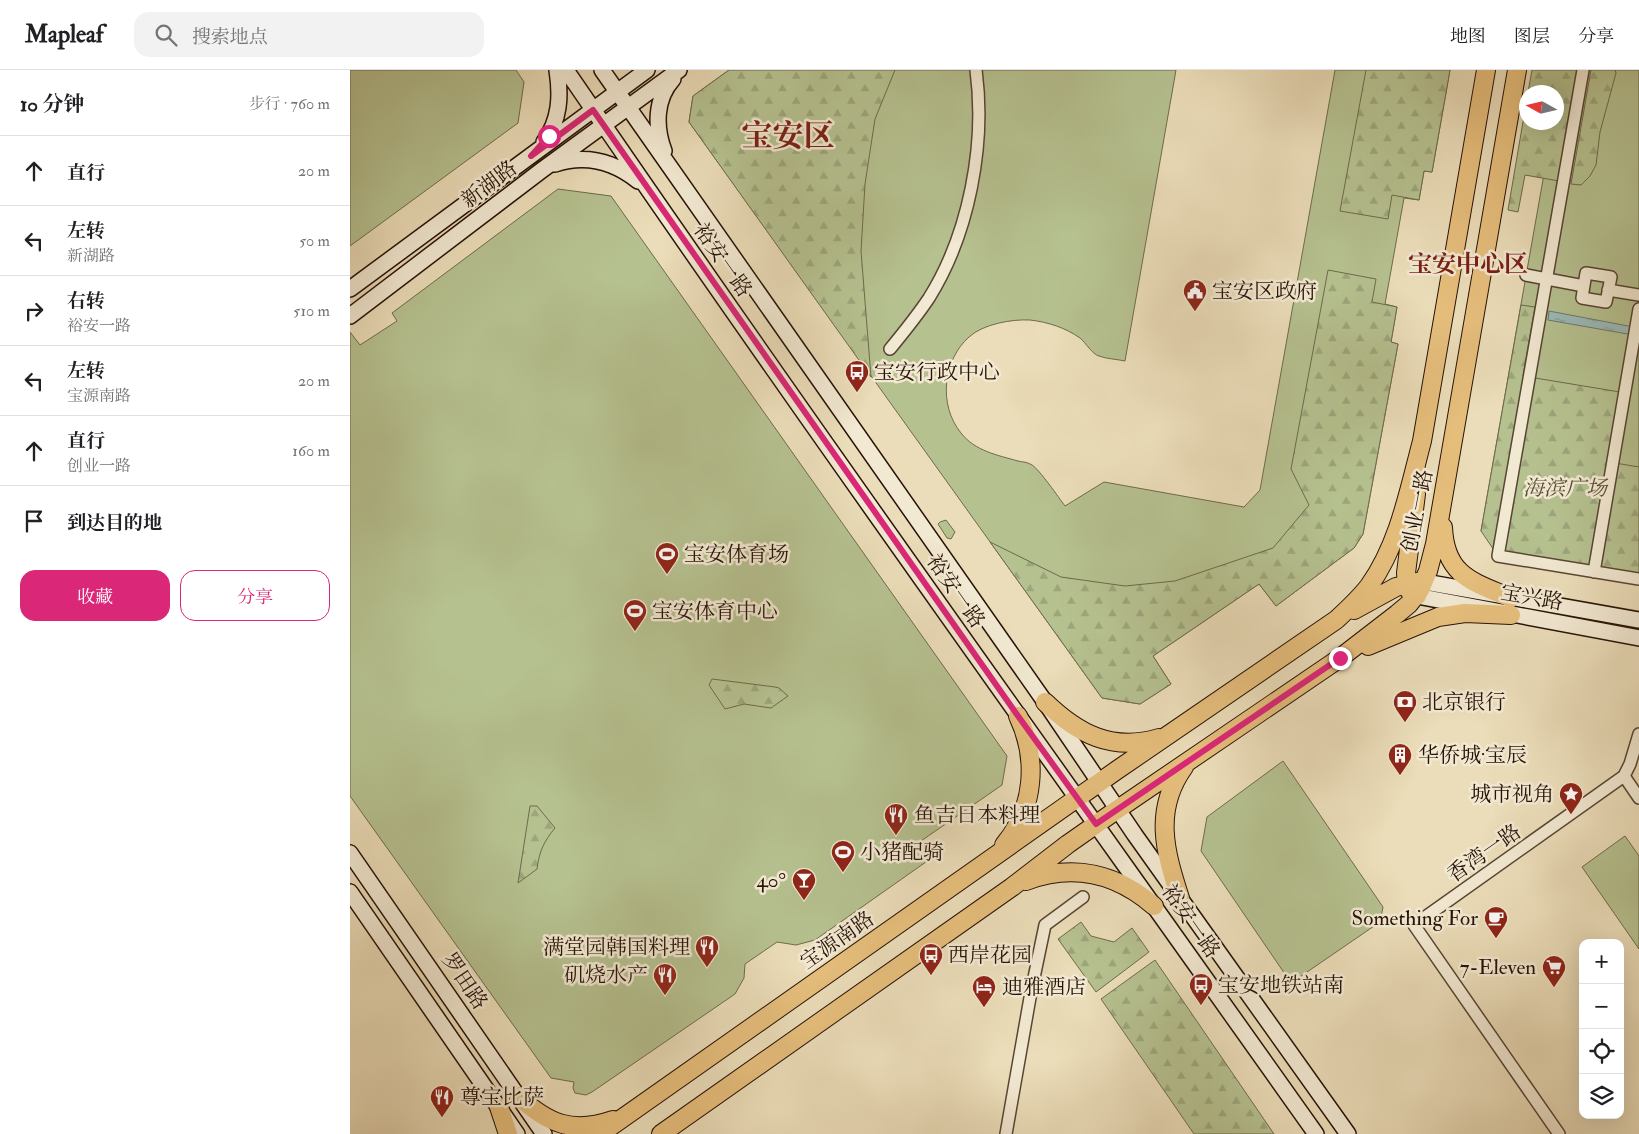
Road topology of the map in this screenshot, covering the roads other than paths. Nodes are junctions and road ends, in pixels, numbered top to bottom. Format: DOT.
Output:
graph roads {
  1 [pos="557,70"];
  2 [pos="566,70"];
  3 [pos="602,70"];
  4 [pos="647,70"];
  5 [pos="680,70"];
  6 [pos="976,70"];
  7 [pos="1486,70"];
  8 [pos="1517,70"];
  9 [pos="1583,70"];
  10 [pos="618,92"];
  11 [pos="628,107"];
  12 [pos="593,110"];
  13 [pos="604,125"];
  14 [pos="531,156"];
  15 [pos="542,170"];
  16 [pos="672,171"];
  17 [pos="498,180"];
  18 [pos="646,187"];
  19 [pos="508,195"];
  20 [pos="1526,276"];
  21 [pos="1546,279"];
  22 [pos="350,289"];
  23 [pos="1639,295"];
  24 [pos="1639,309"];
  25 [pos="350,316"];
  26 [pos="890,349"];
  27 [pos="1422,441"];
  28 [pos="1442,501"];
  29 [pos="1594,572"];
  30 [pos="1639,580"];
  31 [pos="1416,587"];
  32 [pos="1512,598"];
  33 [pos="1511,615"];
  34 [pos="1336,620"];
  35 [pos="1639,620"];
  36 [pos="1639,638"];
  37 [pos="1340,658"];
  38 [pos="1045,702"];
  39 [pos="1018,716"];
  40 [pos="1639,734"];
  41 [pos="1167,736"];
  42 [pos="1189,760"];
  43 [pos="1624,776"];
  44 [pos="1100,782"];
  45 [pos="1077,798"];
  46 [pos="1639,798"];
  47 [pos="1118,810"];
  48 [pos="1096,824"];
  49 [pos="350,853"];
  50 [pos="992,858"];
  51 [pos="1012,886"];
  52 [pos="350,892"];
  53 [pos="1084,898"];
  54 [pos="1180,898"];
  55 [pos="1154,906"];
  56 [pos="518,1096"];
  57 [pos="499,1107"];
  58 [pos="628,1114"];
  59 [pos="508,1134"];
  60 [pos="517,1134"];
  61 [pos="544,1134"];
  62 [pos="600,1134"];
  63 [pos="661,1134"];
  64 [pos="1006,1134"];
  65 [pos="1316,1134"];
  66 [pos="1348,1134"];
  67 [pos="1559,1134"];
  1 -- 14 [label="main road"];
  2 -- 12 [label="main road, 裕安一路"];
  3 -- 10 [label="main road, 裕安一路"];
  4 -- 10 [label="main road, 新湖路"];
  5 -- 11 [label="main road, 新湖路"];
  5 -- 16 [label="main road"];
  6 -- 26 [label="street"];
  7 -- 27 [label="main road, 创业一路"];
  8 -- 28 [label="main road, 创业一路"];
  9 -- 21 [label="street"];
  10 -- 11 [label="main road, 裕安一路"];
  10 -- 12 [label="main road, 新湖路"];
  11 -- 13 [label="main road, 新湖路"];
  11 -- 16 [label="main road, 裕安一路"];
  12 -- 13 [label="main road, 裕安一路"];
  12 -- 14 [label="main road, 新湖路"];
  13 -- 15 [label="main road, 新湖路"];
  13 -- 18 [label="main road, 裕安一路"];
  14 -- 17 [label="main road, 新湖路"];
  15 -- 18 [label="main road"];
  15 -- 19 [label="main road, 新湖路"];
  16 -- 38 [label="main road, 裕安一路"];
  17 -- 19 [label="main road"];
  17 -- 22 [label="main road, 新湖路"];
  18 -- 39 [label="main road, 裕安一路"];
  19 -- 25 [label="main road, 新湖路"];
  20 -- 21 [label="street"];
  21 -- 23 [label="street"];
  21 -- 29 [label="street"];
  24 -- 29 [label="street"];
  27 -- 31 [label="main road"];
  27 -- 34 [label="main road, 创业一路"];
  28 -- 31 [label="main road, 创业一路"];
  28 -- 32 [label="main road"];
  29 -- 30 [label="street"];
  31 -- 32 [label="main road, 宝兴路"];
  31 -- 33 [label="main road, 宝兴路"];
  31 -- 34 [label="main road"];
  31 -- 37 [label="main road"];
  32 -- 35 [label="main road, 宝兴路"];
  33 -- 36 [label="main road, 宝兴路"];
  33 -- 37 [label="main road"];
  34 -- 41 [label="main road, 创业一路"];
  37 -- 42 [label="main road"];
  38 -- 41 [label="main road"];
  38 -- 44 [label="main road, 裕安一路"];
  39 -- 45 [label="main road, 裕安一路"];
  39 -- 50 [label="main road"];
  40 -- 43 [label="street"];
  41 -- 44 [label="main road, 创业一路"];
  42 -- 47 [label="main road"];
  42 -- 54 [label="main road"];
  43 -- 46 [label="street"];
  43 -- 67 [label="street, 香湾一路"];
  44 -- 45 [label="main road, 宝源南路"];
  44 -- 47 [label="main road, 裕安一路"];
  45 -- 48 [label="main road, 裕安一路"];
  45 -- 50 [label="main road, 宝源南路"];
  47 -- 48 [label="main road"];
  47 -- 54 [label="main road, 裕安一路"];
  48 -- 51 [label="main road"];
  48 -- 55 [label="main road, 裕安一路"];
  49 -- 56 [label="main road, 罗田路"];
  50 -- 58 [label="main road, 宝源南路"];
  51 -- 55 [label="main road"];
  51 -- 63 [label="main road"];
  52 -- 57 [label="main road, 罗田路"];
  53 -- 64 [label="street"];
  54 -- 66 [label="main road, 裕安一路"];
  55 -- 65 [label="main road, 裕安一路"];
  56 -- 58 [label="main road"];
  56 -- 61 [label="main road, 罗田路"];
  57 -- 59 [label="main road"];
  57 -- 60 [label="main road, 罗田路"];
  58 -- 62 [label="main road, 宝源南路"];
}
